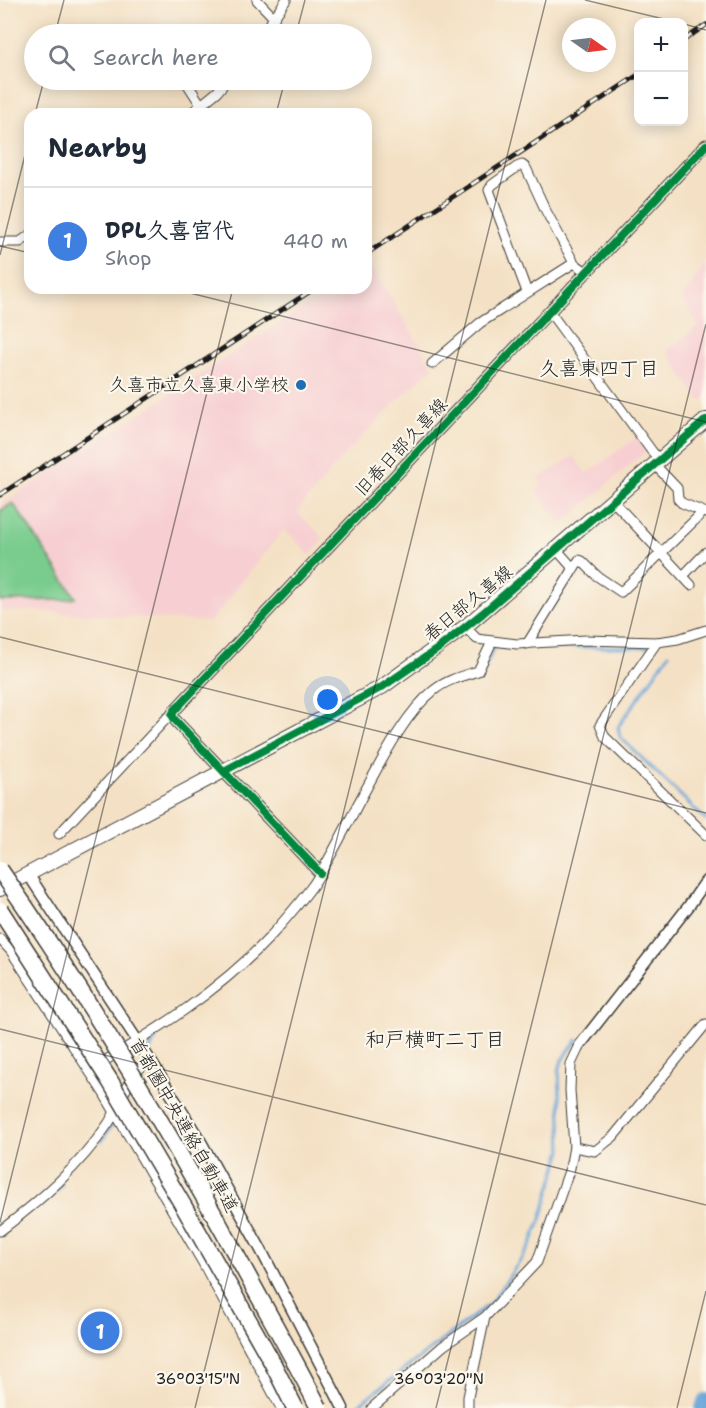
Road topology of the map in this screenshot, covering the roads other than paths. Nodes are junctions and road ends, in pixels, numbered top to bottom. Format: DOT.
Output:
graph roads {
  1 [pos="257,0"];
  2 [pos="286,0"];
  3 [pos="274,18"];
  4 [pos="270,24"];
  5 [pos="191,90"];
  6 [pos="219,90"];
  7 [pos="201,105"];
  8 [pos="197,108"];
  9 [pos="706,145"];
  10 [pos="24,240"];
  11 [pos="0,243"];
  12 [pos="574,263"];
  13 [pos="586,272"];
  14 [pos="527,292"];
  15 [pos="549,310"];
  16 [pos="432,364"];
  17 [pos="706,420"];
  18 [pos="657,463"];
  19 [pos="613,501"];
  20 [pos="704,512"];
  21 [pos="556,550"];
  22 [pos="706,552"];
  23 [pos="660,553"];
  24 [pos="573,568"];
  25 [pos="682,576"];
  26 [pos="691,585"];
  27 [pos="465,627"];
  28 [pos="706,630"];
  29 [pos="492,642"];
  30 [pos="657,642"];
  31 [pos="526,644"];
  32 [pos="172,715"];
  33 [pos="224,771"];
  34 [pos="59,834"];
  35 [pos="706,835"];
  36 [pos="0,870"];
  37 [pos="320,873"];
  38 [pos="28,874"];
  39 [pos="706,881"];
  40 [pos="0,889"];
  41 [pos="0,910"];
  42 [pos="0,939"];
  43 [pos="706,1024"];
  44 [pos="138,1042"];
  45 [pos="580,1045"];
  46 [pos="150,1060"];
  47 [pos="89,1070"];
  48 [pos="114,1112"];
  49 [pos="574,1147"];
  50 [pos="0,1231"];
  51 [pos="485,1317"];
  52 [pos="281,1408"];
  53 [pos="295,1408"];
  54 [pos="319,1408"];
  55 [pos="343,1408"];
  56 [pos="372,1408"];
  57 [pos="468,1408"];
  1 -- 3 [label="street"];
  2 -- 3 [label="street"];
  3 -- 4 [label="street"];
  5 -- 7 [label="street"];
  6 -- 7 [label="street"];
  7 -- 8 [label="street"];
  9 -- 13 [label="street, 旧春日部久喜線"];
  10 -- 11 [label="street"];
  12 -- 13 [label="street"];
  12 -- 14 [label="street"];
  12 -- 14 [label="street"];
  13 -- 15 [label="street, 旧春日部久喜線"];
  14 -- 16 [label="street"];
  15 -- 18 [label="street"];
  15 -- 32 [label="street, 旧春日部久喜線"];
  17 -- 18 [label="main road, 春日部久喜線"];
  18 -- 19 [label="main road, 春日部久喜線"];
  18 -- 20 [label="street"];
  19 -- 21 [label="main road, 春日部久喜線"];
  19 -- 23 [label="street"];
  20 -- 23 [label="street"];
  21 -- 24 [label="street"];
  21 -- 27 [label="main road, 春日部久喜線"];
  22 -- 25 [label="street"];
  23 -- 24 [label="street"];
  23 -- 25 [label="street"];
  24 -- 31 [label="street"];
  25 -- 26 [label="street"];
  27 -- 29 [label="street"];
  27 -- 33 [label="main road, 春日部久喜線"];
  28 -- 30 [label="street"];
  29 -- 31 [label="street"];
  29 -- 37 [label="street"];
  30 -- 31 [label="street"];
  30 -- 35 [label="street"];
  32 -- 33 [label="street"];
  32 -- 34 [label="street"];
  33 -- 37 [label="street"];
  33 -- 38 [label="main road, 春日部久喜線"];
  36 -- 54 [label="highway, 首都圏中央連絡自動車道, bridge"];
  37 -- 44 [label="street"];
  38 -- 40 [label="main road, 春日部久喜線"];
  38 -- 44 [label="street"];
  39 -- 45 [label="street"];
  41 -- 53 [label="highway, bridge"];
  42 -- 47 [label="street"];
  43 -- 49 [label="street"];
  44 -- 46 [label="street"];
  44 -- 47 [label="street"];
  45 -- 49 [label="street"];
  46 -- 48 [label="street"];
  46 -- 55 [label="street"];
  47 -- 48 [label="street"];
  48 -- 50 [label="street"];
  48 -- 52 [label="street"];
  49 -- 51 [label="street"];
  51 -- 56 [label="street"];
  51 -- 57 [label="street"];
}
